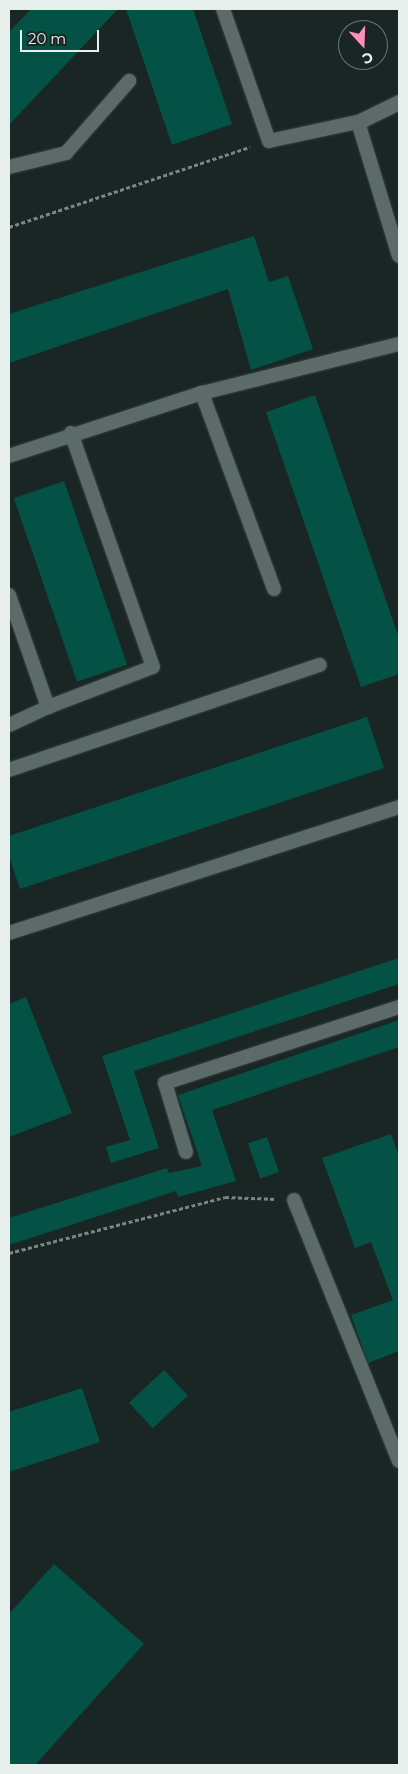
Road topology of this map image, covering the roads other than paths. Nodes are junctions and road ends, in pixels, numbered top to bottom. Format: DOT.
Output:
graph roads {
  1 [pos="223,9"];
  2 [pos="129,81"];
  3 [pos="399,102"];
  4 [pos="358,122"];
  5 [pos="9,167"];
  6 [pos="399,256"];
  7 [pos="399,344"];
  8 [pos="202,393"];
  9 [pos="70,433"];
  10 [pos="9,456"];
  11 [pos="274,588"];
  12 [pos="9,594"];
  13 [pos="320,665"];
  14 [pos="48,707"];
  15 [pos="9,725"];
  16 [pos="9,770"];
  17 [pos="399,807"];
  18 [pos="9,933"];
  19 [pos="399,1007"];
  20 [pos="186,1152"];
  21 [pos="294,1200"];
  22 [pos="399,1461"];
  1 -- 4 [label="lane"];
  2 -- 5 [label="lane"];
  3 -- 4 [label="street"];
  4 -- 6 [label="lane"];
  7 -- 8 [label="lane"];
  8 -- 9 [label="lane"];
  8 -- 11 [label="lane"];
  9 -- 10 [label="lane"];
  9 -- 14 [label="lane"];
  12 -- 14 [label="lane"];
  13 -- 16 [label="lane"];
  14 -- 15 [label="lane"];
  17 -- 18 [label="lane"];
  19 -- 20 [label="lane"];
  21 -- 22 [label="lane"];
}
